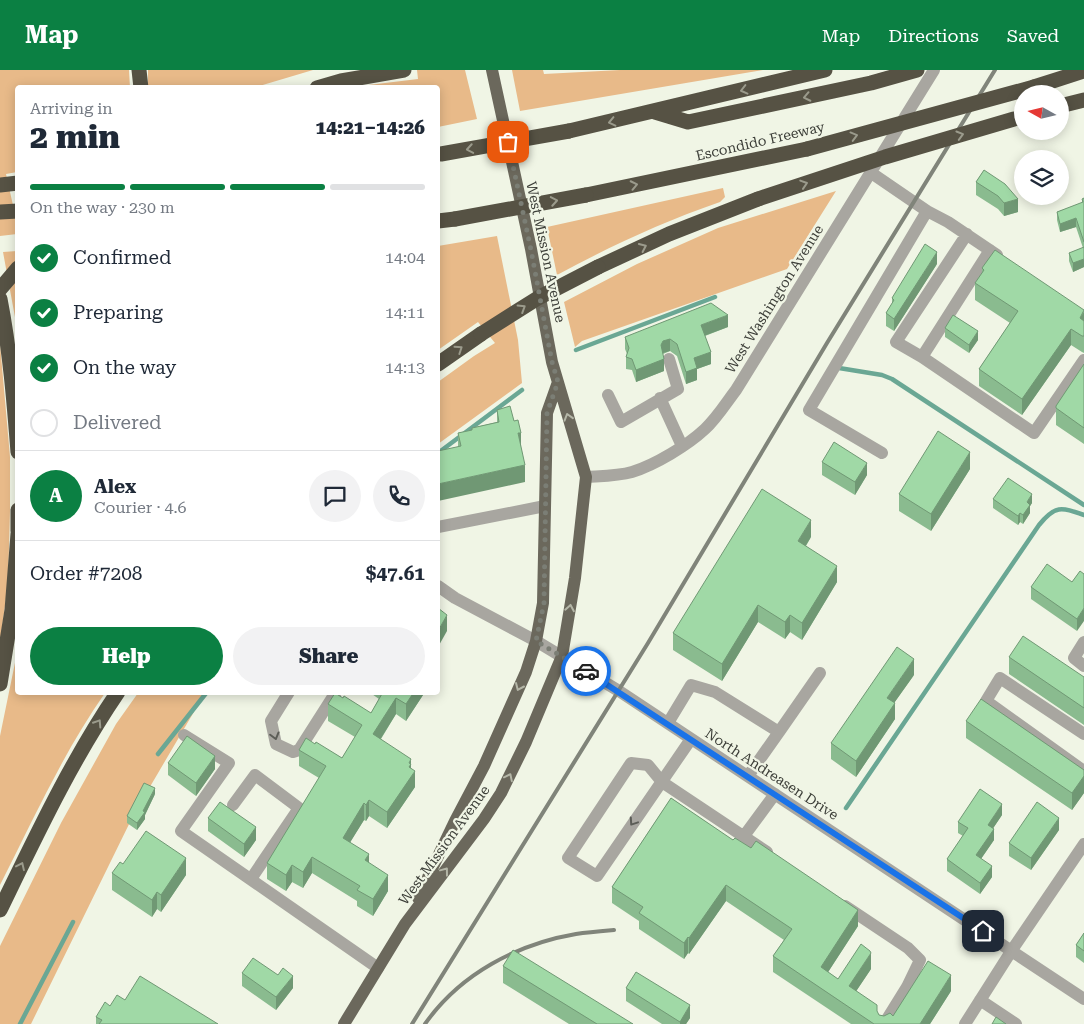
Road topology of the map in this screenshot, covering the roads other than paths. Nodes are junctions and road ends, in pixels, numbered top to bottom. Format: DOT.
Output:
graph roads {
  1 [pos="139,70"];
  2 [pos="404,70"];
  3 [pos="492,70"];
  4 [pos="825,70"];
  5 [pos="917,70"];
  6 [pos="934,70"];
  7 [pos="1084,71"];
  8 [pos="141,85"];
  9 [pos="327,85"];
  10 [pos="1084,100"];
  11 [pos="1069,104"];
  12 [pos="655,112"];
  13 [pos="1014,119"];
  14 [pos="440,155"];
  15 [pos="870,172"];
  16 [pos="15,211"];
  17 [pos="927,211"];
  18 [pos="0,212"];
  19 [pos="440,221"];
  20 [pos="967,234"];
  21 [pos="990,250"];
  22 [pos="1006,261"];
  23 [pos="15,270"];
  24 [pos="0,272"];
  25 [pos="15,273"];
  26 [pos="0,289"];
  27 [pos="0,299"];
  28 [pos="922,357"];
  29 [pos="669,359"];
  30 [pos="1084,360"];
  31 [pos="440,363"];
  32 [pos="558,382"];
  33 [pos="608,395"];
  34 [pos="660,398"];
  35 [pos="15,406"];
  36 [pos="682,446"];
  37 [pos="882,453"];
  38 [pos="586,477"];
  39 [pos="545,506"];
  40 [pos="440,528"];
  41 [pos="15,572"];
  42 [pos="440,588"];
  43 [pos="536,641"];
  44 [pos="1084,642"];
  45 [pos="562,656"];
  46 [pos="1084,666"];
  47 [pos="820,672"];
  48 [pos="0,684"];
  49 [pos="116,695"];
  50 [pos="287,695"];
  51 [pos="334,695"];
  52 [pos="668,723"];
  53 [pos="778,732"];
  54 [pos="1084,734"];
  55 [pos="184,736"];
  56 [pos="691,739"];
  57 [pos="1084,771"];
  58 [pos="748,776"];
  59 [pos="662,782"];
  60 [pos="775,794"];
  61 [pos="232,805"];
  62 [pos="744,836"];
  63 [pos="1084,844"];
  64 [pos="777,859"];
  65 [pos="251,879"];
  66 [pos="834,898"];
  67 [pos="0,910"];
  68 [pos="405,924"];
  69 [pos="1012,950"];
  70 [pos="378,968"];
  71 [pos="1084,999"];
  72 [pos="980,1000"];
  73 [pos="344,1024"];
  74 [pos="884,1024"];
  75 [pos="965,1024"];
  76 [pos="1016,1024"];
  1 -- 8 [label="highway"];
  2 -- 9 [label="highway"];
  3 -- 32 [label="main road, West Mission Avenue"];
  4 -- 12 [label="highway, one-way"];
  5 -- 12 [label="highway, one-way"];
  6 -- 15 [label="street, West Washington Avenue"];
  19 -- 7 [label="highway, Escondido Freeway, one-way, bridge"];
  10 -- 11 [label="highway"];
  12 -- 14 [label="highway, one-way, bridge"];
  31 -- 13 [label="highway, one-way, bridge"];
  15 -- 17 [label="street"];
  15 -- 36 [label="street, West Washington Avenue"];
  16 -- 18 [label="highway"];
  17 -- 20 [label="street"];
  17 -- 37 [label="street"];
  20 -- 21 [label="street"];
  20 -- 28 [label="street"];
  21 -- 22 [label="street"];
  21 -- 28 [label="street"];
  23 -- 24 [label="highway"];
  25 -- 26 [label="highway, bridge"];
  27 -- 35 [label="highway"];
  28 -- 30 [label="street"];
  29 -- 34 [label="street"];
  38 -- 32 [label="main road, West Mission Avenue, one-way"];
  32 -- 39 [label="main road, West Mission Avenue"];
  33 -- 34 [label="street"];
  34 -- 36 [label="street"];
  36 -- 38 [label="street, West Washington Avenue"];
  45 -- 38 [label="main road, West Mission Avenue, one-way"];
  39 -- 40 [label="street"];
  39 -- 43 [label="main road, West Mission Avenue"];
  41 -- 48 [label="highway"];
  42 -- 43 [label="street, North Andreasen Drive"];
  43 -- 45 [label="street, North Andreasen Drive"];
  43 -- 68 [label="main road, West Mission Avenue, one-way"];
  44 -- 46 [label="street"];
  45 -- 52 [label="street, North Andreasen Drive"];
  68 -- 45 [label="main road, West Mission Avenue, one-way"];
  47 -- 53 [label="street"];
  67 -- 49 [label="highway, one-way"];
  50 -- 51 [label="street, one-way"];
  52 -- 53 [label="street"];
  52 -- 56 [label="street, North Andreasen Drive"];
  53 -- 58 [label="street"];
  54 -- 57 [label="street"];
  55 -- 65 [label="street"];
  56 -- 58 [label="street, North Andreasen Drive"];
  56 -- 59 [label="street"];
  58 -- 60 [label="street, North Andreasen Drive"];
  59 -- 59 [label="street, one-way"];
  59 -- 62 [label="street"];
  60 -- 62 [label="street"];
  60 -- 69 [label="street, North Andreasen Drive"];
  61 -- 65 [label="street"];
  62 -- 64 [label="street"];
  63 -- 69 [label="street"];
  65 -- 70 [label="street"];
  66 -- 74 [label="street"];
  68 -- 70 [label="main road, West Mission Avenue"];
  69 -- 71 [label="street, North Andreasen Drive"];
  69 -- 72 [label="street"];
  70 -- 73 [label="main road, West Mission Avenue"];
  72 -- 75 [label="street"];
  72 -- 76 [label="street"];
}
